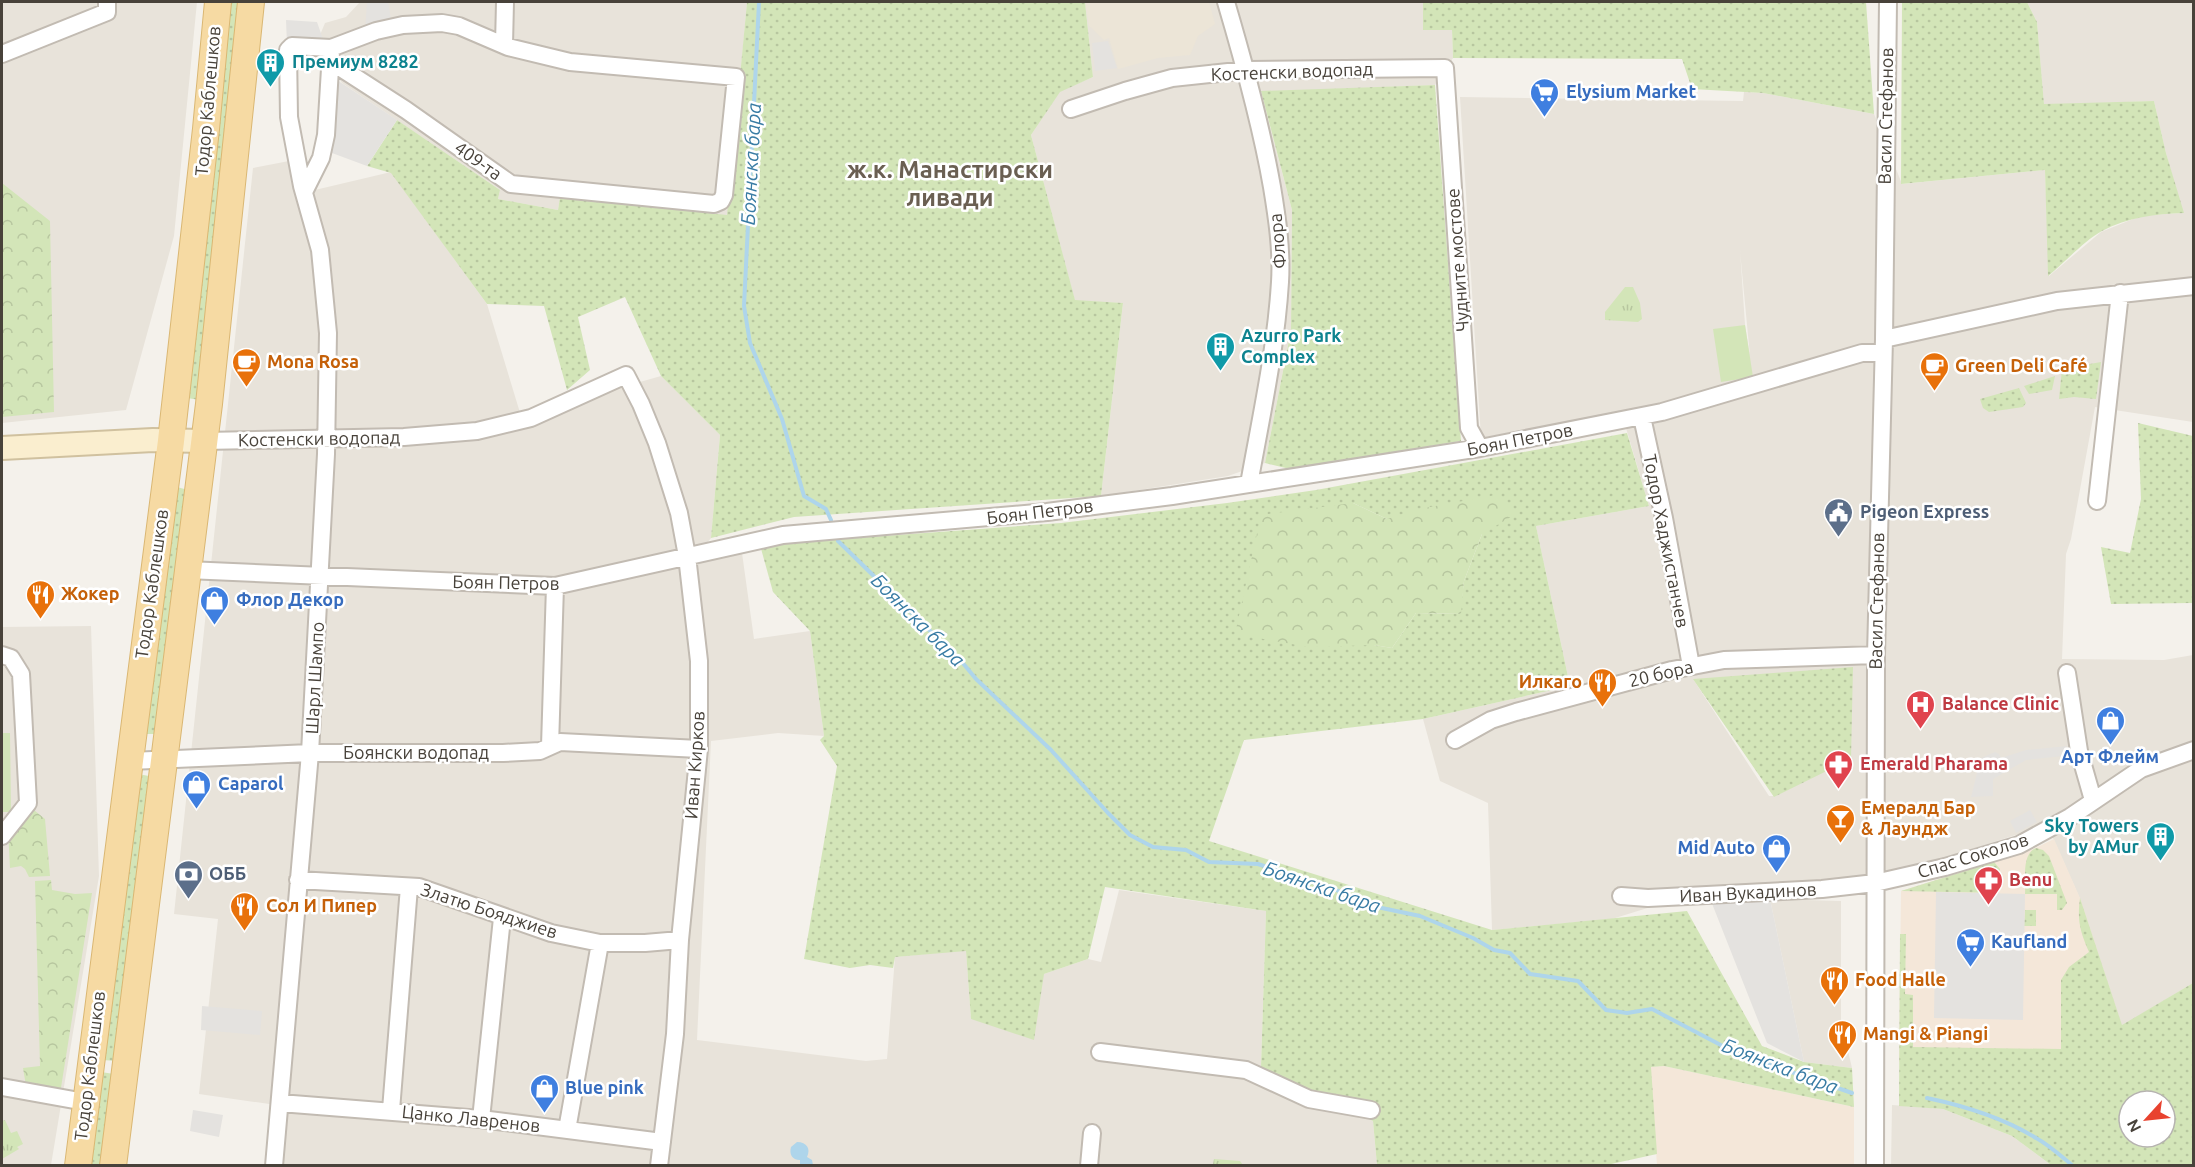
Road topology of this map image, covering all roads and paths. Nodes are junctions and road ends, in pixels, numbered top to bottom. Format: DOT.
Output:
graph roads {
  1 [pos="107,2"];
  2 [pos="218,2"];
  3 [pos="251,2"];
  4 [pos="505,2"];
  5 [pos="1226,2"];
  6 [pos="1888,2"];
  7 [pos="504,45"];
  8 [pos="2,54"];
  9 [pos="330,54"];
  10 [pos="1445,68"];
  11 [pos="1247,70"];
  12 [pos="1071,109"];
  13 [pos="304,192"];
  14 [pos="2193,286"];
  15 [pos="2120,293"];
  16 [pos="1883,346"];
  17 [pos="626,375"];
  18 [pos="1642,417"];
  19 [pos="326,438"];
  20 [pos="171,441"];
  21 [pos="203,441"];
  22 [pos="2,448"];
  23 [pos="1480,448"];
  24 [pos="1249,484"];
  25 [pos="2097,501"];
  26 [pos="687,556"];
  27 [pos="187,570"];
  28 [pos="320,576"];
  29 [pos="555,586"];
  30 [pos="1876,655"];
  31 [pos="6,656"];
  32 [pos="1691,666"];
  33 [pos="2067,672"];
  34 [pos="1455,740"];
  35 [pos="550,746"];
  36 [pos="699,750"];
  37 [pos="2193,750"];
  38 [pos="310,753"];
  39 [pos="163,759"];
  40 [pos="130,761"];
  41 [pos="2093,800"];
  42 [pos="2,836"];
  43 [pos="298,880"];
  44 [pos="1875,884"];
  45 [pos="409,887"];
  46 [pos="1621,896"];
  47 [pos="502,918"];
  48 [pos="680,940"];
  49 [pos="600,943"];
  50 [pos="1100,1052"];
  51 [pos="2,1087"];
  52 [pos="85,1102"];
  53 [pos="280,1103"];
  54 [pos="391,1110"];
  55 [pos="1371,1110"];
  56 [pos="481,1119"];
  57 [pos="567,1130"];
  58 [pos="1092,1133"];
  59 [pos="662,1142"];
  60 [pos="78,1166"];
  61 [pos="112,1166"];
  62 [pos="274,1166"];
  63 [pos="659,1166"];
  64 [pos="1089,1166"];
  65 [pos="1875,1166"];
  1 -- 8 [label="street"];
  2 -- 20 [label="main road, Тодор Каблешков"];
  3 -- 21 [label="main road, Тодор Каблешков"];
  4 -- 7 [label="street"];
  5 -- 11 [label="street, Флора"];
  6 -- 16 [label="street, Васил Стефанов"];
  7 -- 9 [label="street"];
  7 -- 9 [label="street, 409-та"];
  9 -- 13 [label="street"];
  9 -- 13 [label="street, Шарл Шампо"];
  10 -- 11 [label="street, Костенски водопад"];
  10 -- 23 [label="street, Чудните мостове"];
  11 -- 12 [label="street, Костенски водопад"];
  11 -- 24 [label="street, Флора"];
  13 -- 19 [label="street, Шарл Шампо"];
  14 -- 15 [label="street, Боян Петров"];
  15 -- 16 [label="street, Боян Петров"];
  15 -- 25 [label="street"];
  16 -- 18 [label="street, Боян Петров"];
  16 -- 30 [label="street, Васил Стефанов"];
  17 -- 19 [label="street, Костенски водопад"];
  17 -- 26 [label="street, Иван Кирков"];
  18 -- 23 [label="street, Боян Петров"];
  18 -- 32 [label="street, Тодор Хаджистанчев"];
  19 -- 21 [label="street, Костенски водопад"];
  19 -- 28 [label="street, Шарл Шампо"];
  20 -- 21 [label="street, Костенски водопад"];
  20 -- 22 [label="street, Костенски водопад"];
  20 -- 40 [label="main road, Тодор Каблешков"];
  21 -- 27 [label="main road, Тодор Каблешков"];
  23 -- 24 [label="street, Боян Петров"];
  24 -- 26 [label="street, Боян Петров"];
  26 -- 29 [label="street, Боян Петров"];
  26 -- 36 [label="street, Иван Кирков"];
  27 -- 28 [label="street, Боян Петров"];
  27 -- 39 [label="main road, Тодор Каблешков"];
  28 -- 29 [label="street, Боян Петров"];
  28 -- 38 [label="street, Шарл Шампо"];
  29 -- 35 [label="street"];
  30 -- 32 [label="street, 20 бора"];
  30 -- 44 [label="street, Васил Стефанов"];
  31 -- 42 [label="street"];
  32 -- 34 [label="street, 20 бора"];
  33 -- 41 [label="street"];
  35 -- 36 [label="street, Боянски водопад"];
  35 -- 38 [label="street, Боянски водопад"];
  36 -- 48 [label="street, Иван Кирков"];
  37 -- 41 [label="street, Спас Соколов"];
  38 -- 39 [label="street, Боянски водопад"];
  38 -- 43 [label="street, Шарл Шампо"];
  39 -- 40 [label="street, Боянски водопад"];
  39 -- 61 [label="main road, Тодор Каблешков"];
  40 -- 52 [label="main road, Тодор Каблешков"];
  41 -- 44 [label="street, Спас Соколов"];
  43 -- 45 [label="street, Златю Бояджиев"];
  43 -- 53 [label="street, Шарл Шампо"];
  44 -- 46 [label="street, Иван Вукадинов"];
  44 -- 65 [label="street, Васил Стефанов"];
  45 -- 47 [label="street, Златю Бояджиев"];
  45 -- 54 [label="street"];
  47 -- 49 [label="street, Златю Бояджиев"];
  47 -- 56 [label="street"];
  48 -- 49 [label="street, Златю Бояджиев"];
  48 -- 59 [label="street, Иван Кирков"];
  49 -- 57 [label="street"];
  50 -- 55 [label="street"];
  51 -- 52 [label="street"];
  52 -- 60 [label="main road, Тодор Каблешков"];
  53 -- 54 [label="street, Цанко Лавренов"];
  53 -- 62 [label="street, Шарл Шампо"];
  54 -- 56 [label="street, Цанко Лавренов"];
  56 -- 57 [label="street, Цанко Лавренов"];
  57 -- 59 [label="street, Цанко Лавренов"];
  58 -- 64 [label="street"];
  59 -- 63 [label="street, Иван Кирков"];
}
